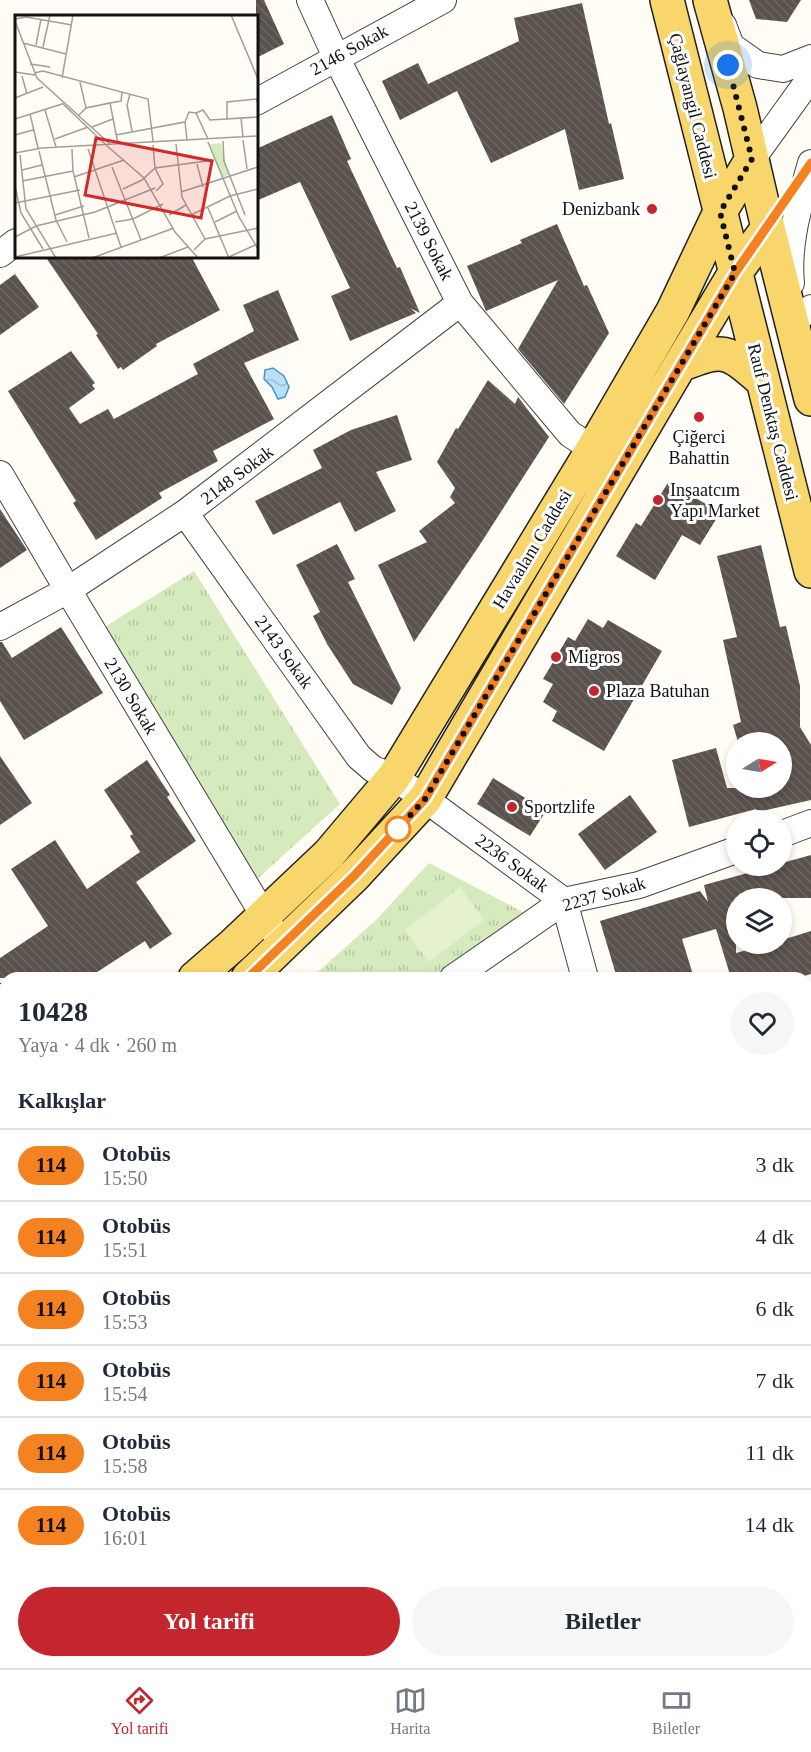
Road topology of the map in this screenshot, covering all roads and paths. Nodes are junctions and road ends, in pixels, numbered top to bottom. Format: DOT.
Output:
graph roads {
  1 [pos="310,0"];
  2 [pos="443,0"];
  3 [pos="667,0"];
  4 [pos="711,0"];
  5 [pos="336,57"];
  6 [pos="811,58"];
  7 [pos="811,77"];
  8 [pos="258,101"];
  9 [pos="700,132"];
  10 [pos="752,159"];
  11 [pos="811,163"];
  12 [pos="720,212"];
  13 [pos="768,228"];
  14 [pos="15,243"];
  15 [pos="0,254"];
  16 [pos="735,273"];
  17 [pos="460,303"];
  18 [pos="674,309"];
  19 [pos="799,325"];
  20 [pos="680,365"];
  21 [pos="763,381"];
  22 [pos="811,399"];
  23 [pos="592,449"];
  24 [pos="0,474"];
  25 [pos="185,513"];
  26 [pos="811,571"];
  27 [pos="68,590"];
  28 [pos="0,627"];
  29 [pos="394,777"];
  30 [pos="425,799"];
  31 [pos="811,823"];
  32 [pos="792,830"];
  33 [pos="726,854"];
  34 [pos="564,901"];
  35 [pos="263,917"];
  36 [pos="283,945"];
  37 [pos="202,972"];
  38 [pos="255,972"];
  39 [pos="462,972"];
  40 [pos="583,972"];
  1 -- 5 [label="street, 2139 Sokak"];
  2 -- 5 [label="street, 2146 Sokak"];
  3 -- 9 [label="main road, Çağlayangil Caddesi"];
  4 -- 6 [label="street"];
  4 -- 10 [label="main road"];
  5 -- 8 [label="street, 2146 Sokak"];
  5 -- 17 [label="street, 2139 Sokak"];
  7 -- 10 [label="street, Havaalanı Caddesi"];
  9 -- 12 [label="main road, Çağlayangil Caddesi"];
  9 -- 18 [label="main road"];
  10 -- 12 [label="main road, Havaalanı Caddesi"];
  10 -- 13 [label="main road"];
  11 -- 13 [label="street, Havaalanı Caddesi"];
  11 -- 19 [label="street"];
  12 -- 16 [label="main road, Çağlayangil Caddesi"];
  12 -- 18 [label="main road, Havaalanı Caddesi"];
  13 -- 16 [label="main road, Havaalanı Caddesi"];
  13 -- 19 [label="main road"];
  14 -- 15 [label="street"];
  16 -- 20 [label="main road, Havaalanı Caddesi"];
  16 -- 21 [label="main road, Rauf Denktaş Caddesi"];
  17 -- 23 [label="street, 2139 Sokak"];
  17 -- 25 [label="street, 2148 Sokak"];
  18 -- 23 [label="main road, Havaalanı Caddesi"];
  19 -- 22 [label="main road"];
  20 -- 21 [label="main road"];
  20 -- 30 [label="main road, Havaalanı Caddesi"];
  21 -- 26 [label="main road, Rauf Denktaş Caddesi"];
  23 -- 29 [label="main road, Havaalanı Caddesi"];
  24 -- 27 [label="street, 2130 Sokak"];
  25 -- 27 [label="street, 2148 Sokak"];
  25 -- 29 [label="street, 2143 Sokak"];
  27 -- 28 [label="street, 2148 Sokak"];
  27 -- 35 [label="street, 2130 Sokak"];
  29 -- 30 [label="street, 2143 Sokak"];
  29 -- 35 [label="main road, Havaalanı Caddesi"];
  30 -- 34 [label="street, 2236 Sokak"];
  30 -- 36 [label="main road, Havaalanı Caddesi"];
  31 -- 32 [label="street"];
  33 -- 34 [label="street, 2237 Sokak"];
  34 -- 39 [label="street, 2237 Sokak"];
  34 -- 40 [label="street, 2236 Sokak"];
  35 -- 36 [label="street, 2130 Sokak"];
  35 -- 37 [label="main road, Havaalanı Caddesi"];
  36 -- 38 [label="main road, Havaalanı Caddesi"];
}
